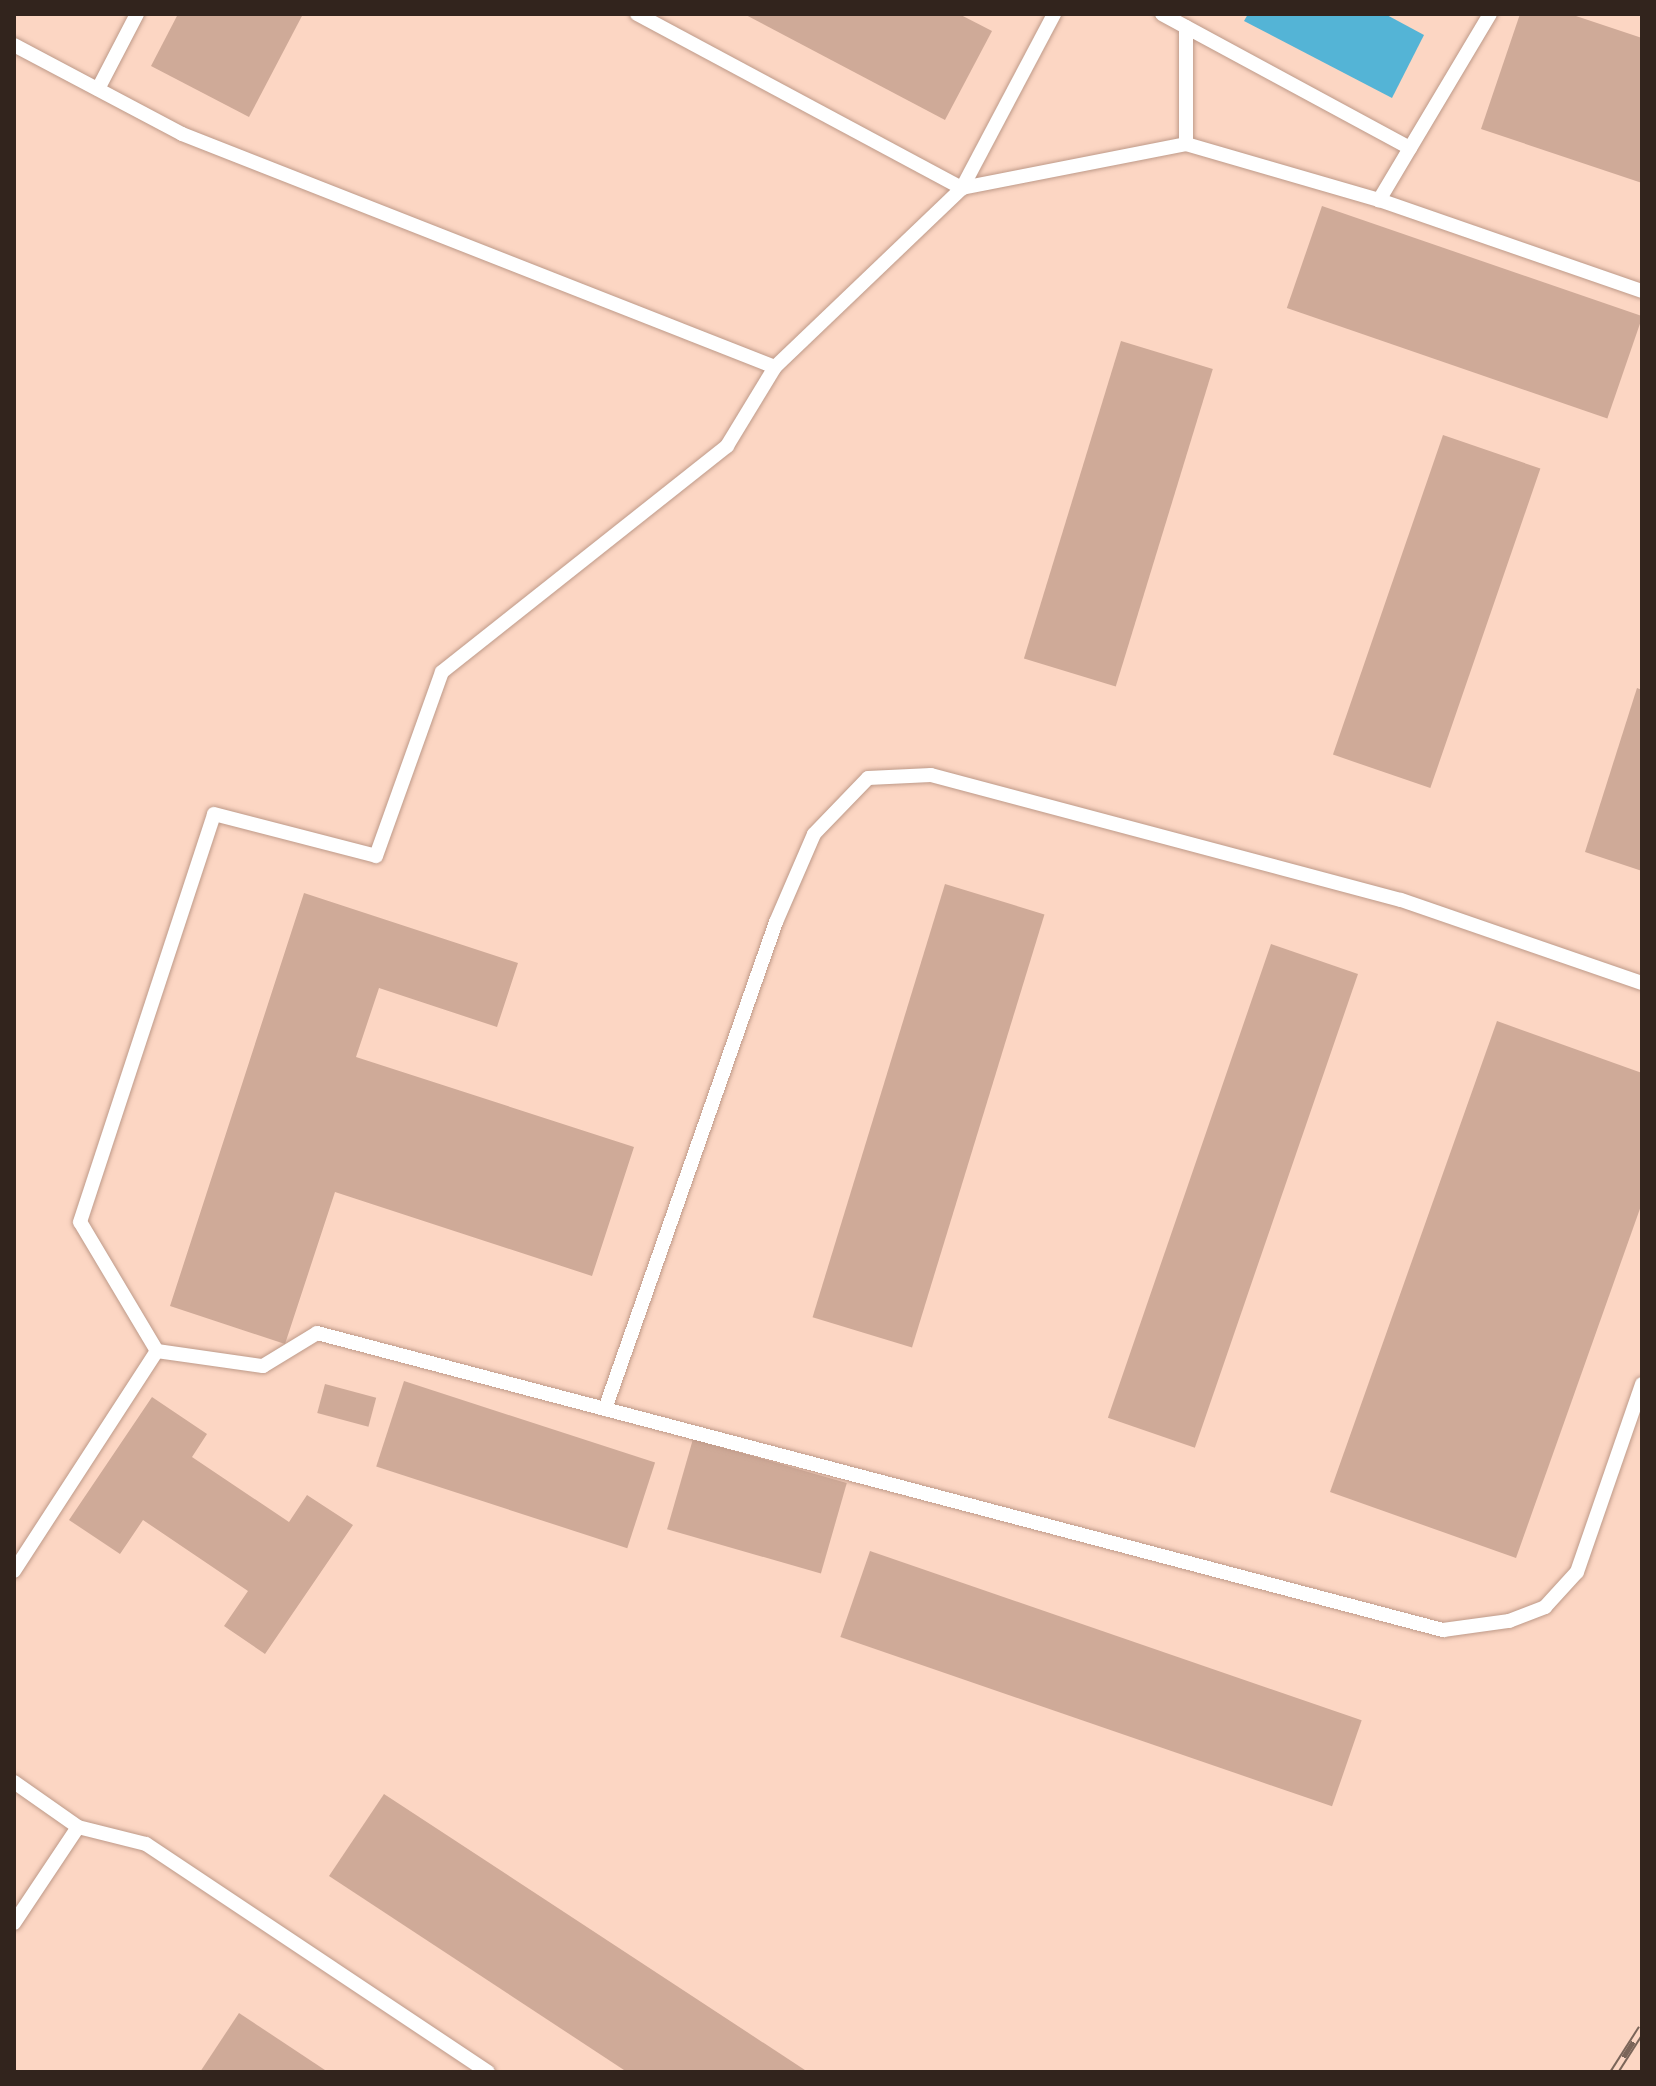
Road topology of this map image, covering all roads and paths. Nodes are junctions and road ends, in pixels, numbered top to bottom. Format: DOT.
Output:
graph roads {
  1 [pos="137,14"];
  2 [pos="637,14"];
  3 [pos="1054,14"];
  4 [pos="1162,14"];
  5 [pos="1490,14"];
  6 [pos="1186,27"];
  7 [pos="14,45"];
  8 [pos="98,89"];
  9 [pos="1186,144"];
  10 [pos="1410,148"];
  11 [pos="962,188"];
  12 [pos="1379,200"];
  13 [pos="1642,291"];
  14 [pos="775,367"];
  15 [pos="1642,983"];
  16 [pos="157,1351"];
  17 [pos="1642,1384"];
  18 [pos="605,1409"];
  19 [pos="14,1571"];
  20 [pos="14,1782"];
  21 [pos="78,1827"];
  22 [pos="14,1923"];
  23 [pos="488,2072"];
  1 -- 8 [label="lane"];
  2 -- 11 [label="lane"];
  3 -- 11 [label="lane"];
  4 -- 6 [label="lane"];
  5 -- 10 [label="lane"];
  6 -- 9 [label="lane"];
  6 -- 10 [label="lane"];
  7 -- 8 [label="lane"];
  8 -- 14 [label="lane"];
  9 -- 11 [label="lane"];
  9 -- 12 [label="lane"];
  10 -- 12 [label="lane"];
  11 -- 14 [label="lane"];
  12 -- 13 [label="lane"];
  14 -- 16 [label="lane"];
  15 -- 18 [label="lane"];
  16 -- 18 [label="lane"];
  16 -- 19 [label="lane"];
  17 -- 18 [label="lane"];
  20 -- 21 [label="lane"];
  21 -- 22 [label="lane"];
  21 -- 23 [label="lane"];
}
